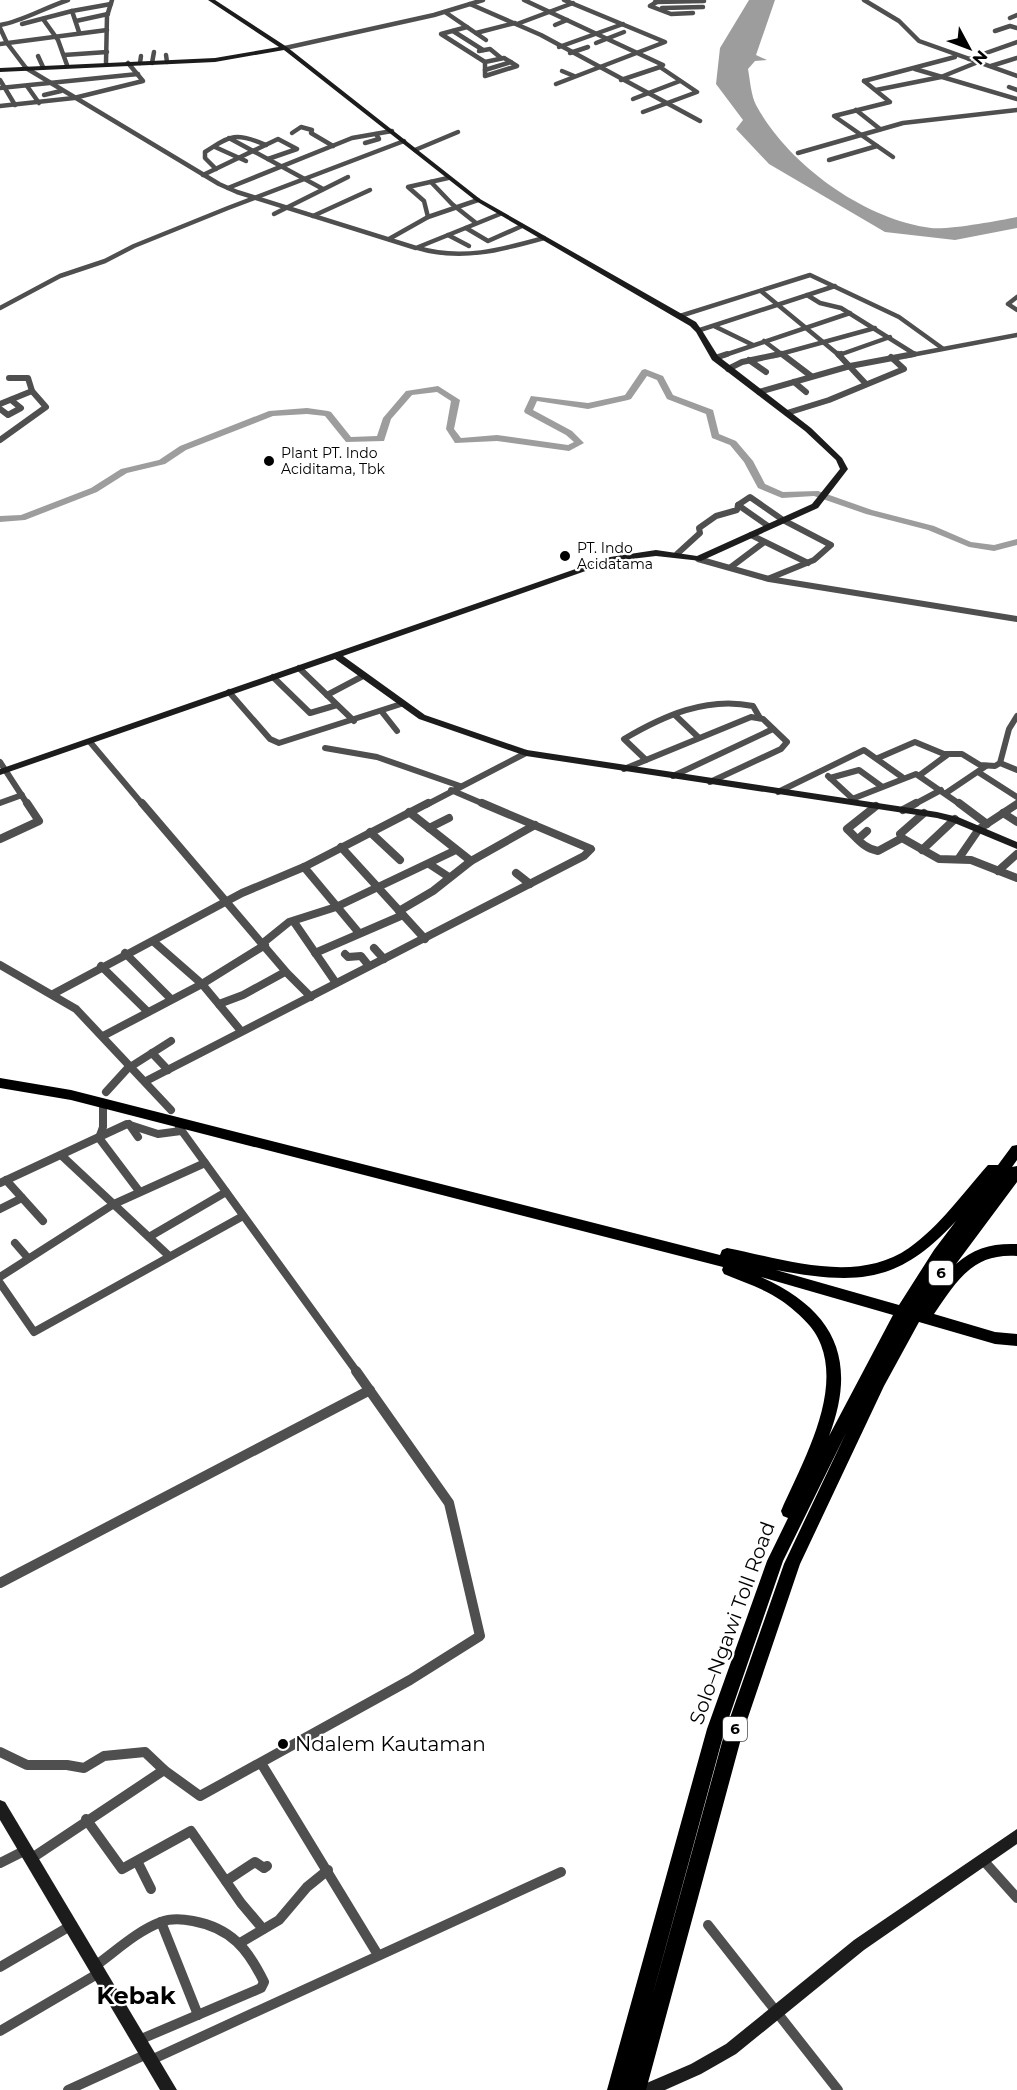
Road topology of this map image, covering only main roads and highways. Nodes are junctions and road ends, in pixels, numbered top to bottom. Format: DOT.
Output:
graph roads {
  1 [pos="0,1077"];
  2 [pos="0,1083"];
  3 [pos="1017,1148"];
  4 [pos="1017,1171"];
  5 [pos="674,1249"];
  6 [pos="1017,1250"];
  7 [pos="725,1254"];
  8 [pos="853,1295"];
  9 [pos="959,1325"];
  10 [pos="1017,1332"];
  11 [pos="1017,1340"];
  12 [pos="878,1383"];
  13 [pos="775,1561"];
  14 [pos="617,2090"];
  15 [pos="636,2090"];
  1 -- 7 [label="highway"];
  2 -- 5 [label="highway"];
  3 -- 7 [label="highway"];
  3 -- 13 [label="highway, Solo–Ngawi Toll Road / 6"];
  4 -- 12 [label="highway, Solo–Ngawi Toll Road / 6"];
  5 -- 8 [label="highway"];
  5 -- 13 [label="highway"];
  6 -- 12 [label="highway"];
  7 -- 8 [label="highway"];
  8 -- 9 [label="highway"];
  9 -- 10 [label="highway"];
  9 -- 11 [label="highway"];
  12 -- 15 [label="highway, Solo–Ngawi Toll Road / 6"];
  13 -- 14 [label="highway, Solo–Ngawi Toll Road / 6"];
}
